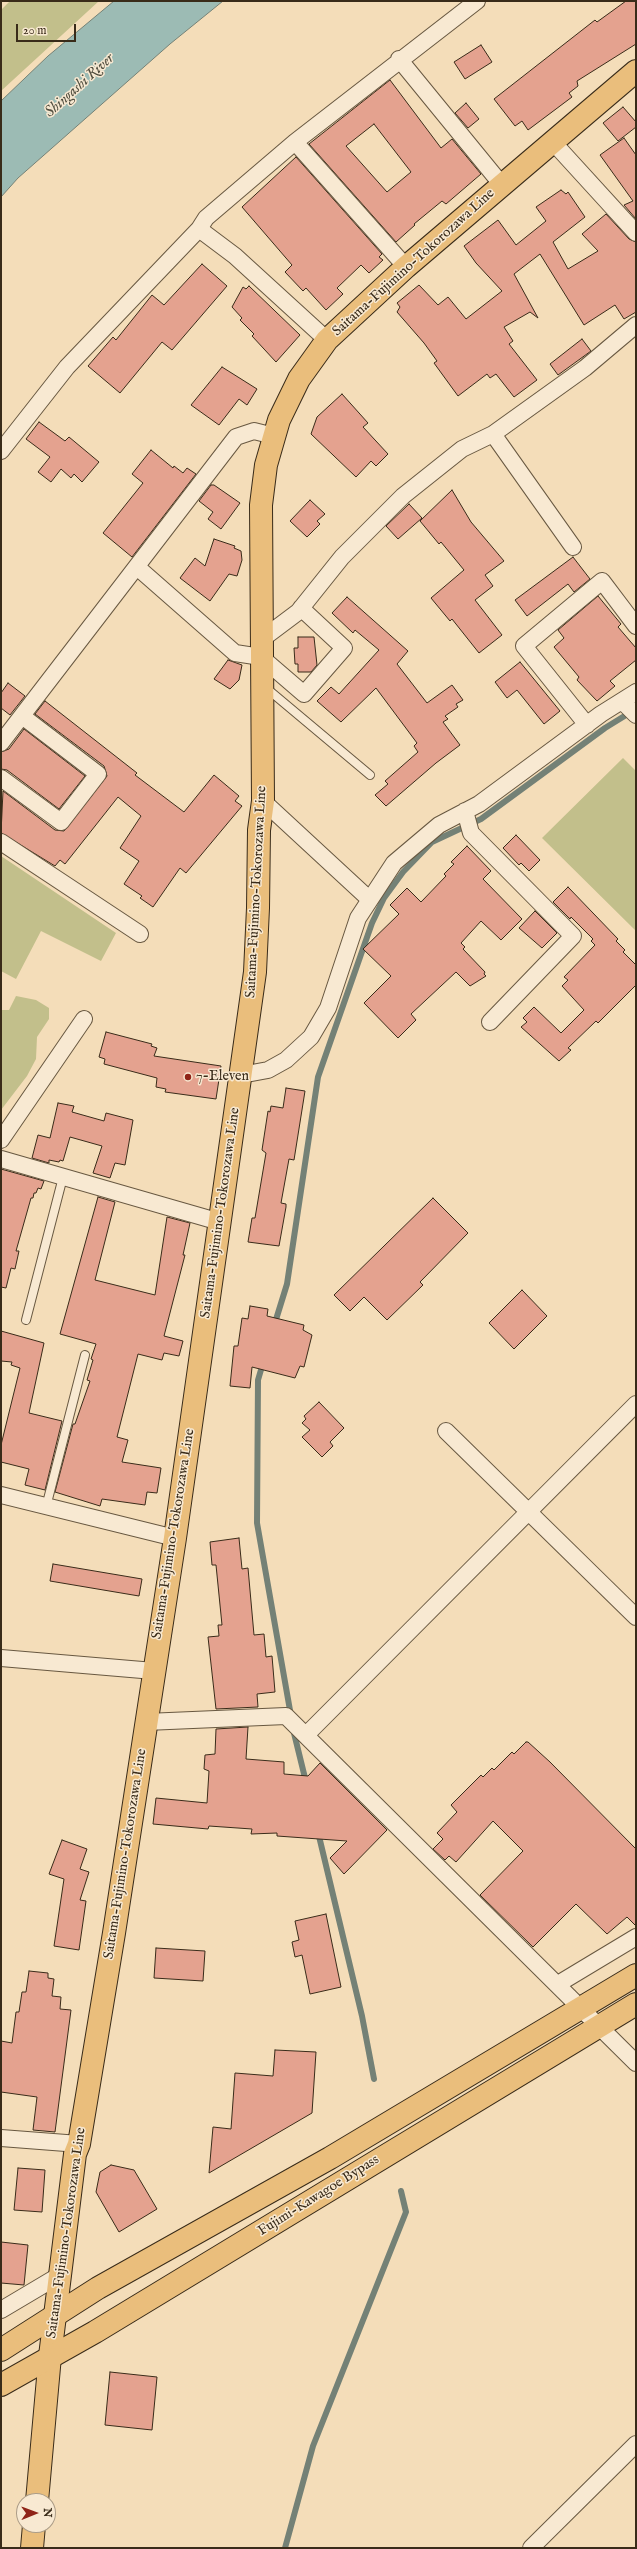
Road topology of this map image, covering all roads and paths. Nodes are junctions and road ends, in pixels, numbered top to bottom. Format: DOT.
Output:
graph roads {
  1 [pos="477,1"];
  2 [pos="399,59"];
  3 [pos="636,71"];
  4 [pos="552,141"];
  5 [pos="295,142"];
  6 [pos="502,185"];
  7 [pos="199,230"];
  8 [pos="636,233"];
  9 [pos="406,267"];
  10 [pos="636,325"];
  11 [pos="327,340"];
  12 [pos="493,434"];
  13 [pos="274,436"];
  14 [pos="1,451"];
  15 [pos="573,547"];
  16 [pos="136,567"];
  17 [pos="302,608"];
  18 [pos="636,626"];
  19 [pos="261,648"];
  20 [pos="262,684"];
  21 [pos="636,692"];
  22 [pos="622,701"];
  23 [pos="636,715"];
  24 [pos="22,716"];
  25 [pos="587,725"];
  26 [pos="3,737"];
  27 [pos="370,775"];
  28 [pos="1,778"];
  29 [pos="263,801"];
  30 [pos="465,811"];
  31 [pos="1,842"];
  32 [pos="369,899"];
  33 [pos="140,934"];
  34 [pos="84,1019"];
  35 [pos="490,1022"];
  36 [pos="241,1076"];
  37 [pos="1,1140"];
  38 [pos="1,1159"];
  39 [pos="63,1177"];
  40 [pos="220,1222"];
  41 [pos="26,1320"];
  42 [pos="85,1355"];
  43 [pos="636,1404"];
  44 [pos="446,1431"];
  45 [pos="1,1494"];
  46 [pos="46,1507"];
  47 [pos="528,1509"];
  48 [pos="175,1538"];
  49 [pos="636,1617"];
  50 [pos="1,1658"];
  51 [pos="154,1671"];
  52 [pos="146,1722"];
  53 [pos="306,1735"];
  54 [pos="636,1937"];
  55 [pos="636,1975"];
  56 [pos="558,1984"];
  57 [pos="636,2004"];
  58 [pos="580,2008"];
  59 [pos="599,2025"];
  60 [pos="636,2063"];
  61 [pos="1,2138"];
  62 [pos="79,2144"];
  63 [pos="60,2275"];
  64 [pos="1,2310"];
  65 [pos="55,2314"];
  66 [pos="1,2350"];
  67 [pos="50,2356"];
  68 [pos="1,2385"];
  69 [pos="636,2444"];
  70 [pos="38,2493"];
  71 [pos="33,2533"];
  72 [pos="32,2548"];
  73 [pos="531,2548"];
  1 -- 2 [label="street"];
  2 -- 5 [label="street"];
  2 -- 6 [label="street"];
  3 -- 4 [label="main road, Saitama-Fujimino-Tokorozawa Line"];
  4 -- 6 [label="main road, Saitama-Fujimino-Tokorozawa Line"];
  4 -- 8 [label="street"];
  5 -- 7 [label="street"];
  5 -- 9 [label="street"];
  6 -- 9 [label="main road, Saitama-Fujimino-Tokorozawa Line"];
  7 -- 11 [label="street"];
  7 -- 14 [label="street"];
  9 -- 11 [label="main road, Saitama-Fujimino-Tokorozawa Line"];
  10 -- 12 [label="street"];
  11 -- 13 [label="main road, Saitama-Fujimino-Tokorozawa Line"];
  12 -- 15 [label="street"];
  12 -- 17 [label="street"];
  13 -- 16 [label="street"];
  13 -- 19 [label="main road, Saitama-Fujimino-Tokorozawa Line"];
  16 -- 19 [label="street"];
  16 -- 24 [label="street"];
  17 -- 19 [label="street"];
  17 -- 19 [label="street"];
  18 -- 25 [label="street"];
  19 -- 20 [label="main road, Saitama-Fujimino-Tokorozawa Line"];
  20 -- 27 [label="lane"];
  20 -- 29 [label="main road, Saitama-Fujimino-Tokorozawa Line"];
  21 -- 22 [label="street"];
  22 -- 23 [label="street"];
  22 -- 25 [label="street"];
  24 -- 26 [label="street"];
  24 -- 28 [label="street"];
  25 -- 30 [label="street"];
  29 -- 32 [label="street"];
  29 -- 36 [label="main road, Saitama-Fujimino-Tokorozawa Line"];
  30 -- 32 [label="street"];
  30 -- 35 [label="street"];
  31 -- 33 [label="street"];
  32 -- 36 [label="street"];
  34 -- 37 [label="street"];
  36 -- 40 [label="main road, Saitama-Fujimino-Tokorozawa Line"];
  38 -- 39 [label="street"];
  39 -- 40 [label="street"];
  39 -- 41 [label="lane"];
  40 -- 48 [label="main road, Saitama-Fujimino-Tokorozawa Line"];
  42 -- 46 [label="lane"];
  43 -- 47 [label="street"];
  44 -- 47 [label="street"];
  45 -- 46 [label="street"];
  46 -- 48 [label="street"];
  47 -- 49 [label="street"];
  47 -- 53 [label="street"];
  48 -- 51 [label="main road, Saitama-Fujimino-Tokorozawa Line"];
  50 -- 51 [label="street"];
  51 -- 52 [label="main road, Saitama-Fujimino-Tokorozawa Line"];
  52 -- 53 [label="street"];
  52 -- 62 [label="main road, Saitama-Fujimino-Tokorozawa Line"];
  53 -- 56 [label="street"];
  54 -- 56 [label="street"];
  55 -- 58 [label="main road, Fujimi-Kawagoe Bypass"];
  56 -- 58 [label="street"];
  57 -- 59 [label="main road, Fujimi-Kawagoe Bypass"];
  58 -- 59 [label="street"];
  58 -- 65 [label="main road, Fujimi-Kawagoe Bypass"];
  59 -- 60 [label="street"];
  59 -- 67 [label="main road, Fujimi-Kawagoe Bypass"];
  61 -- 62 [label="street"];
  62 -- 63 [label="main road, Saitama-Fujimino-Tokorozawa Line"];
  63 -- 64 [label="street"];
  63 -- 65 [label="main road, Saitama-Fujimino-Tokorozawa Line"];
  65 -- 66 [label="main road, Fujimi-Kawagoe Bypass"];
  65 -- 67 [label="main road, Saitama-Fujimino-Tokorozawa Line"];
  67 -- 68 [label="main road, Fujimi-Kawagoe Bypass"];
  67 -- 70 [label="main road, Saitama-Fujimino-Tokorozawa Line"];
  69 -- 73 [label="street"];
  71 -- 72 [label="main road"];
}
